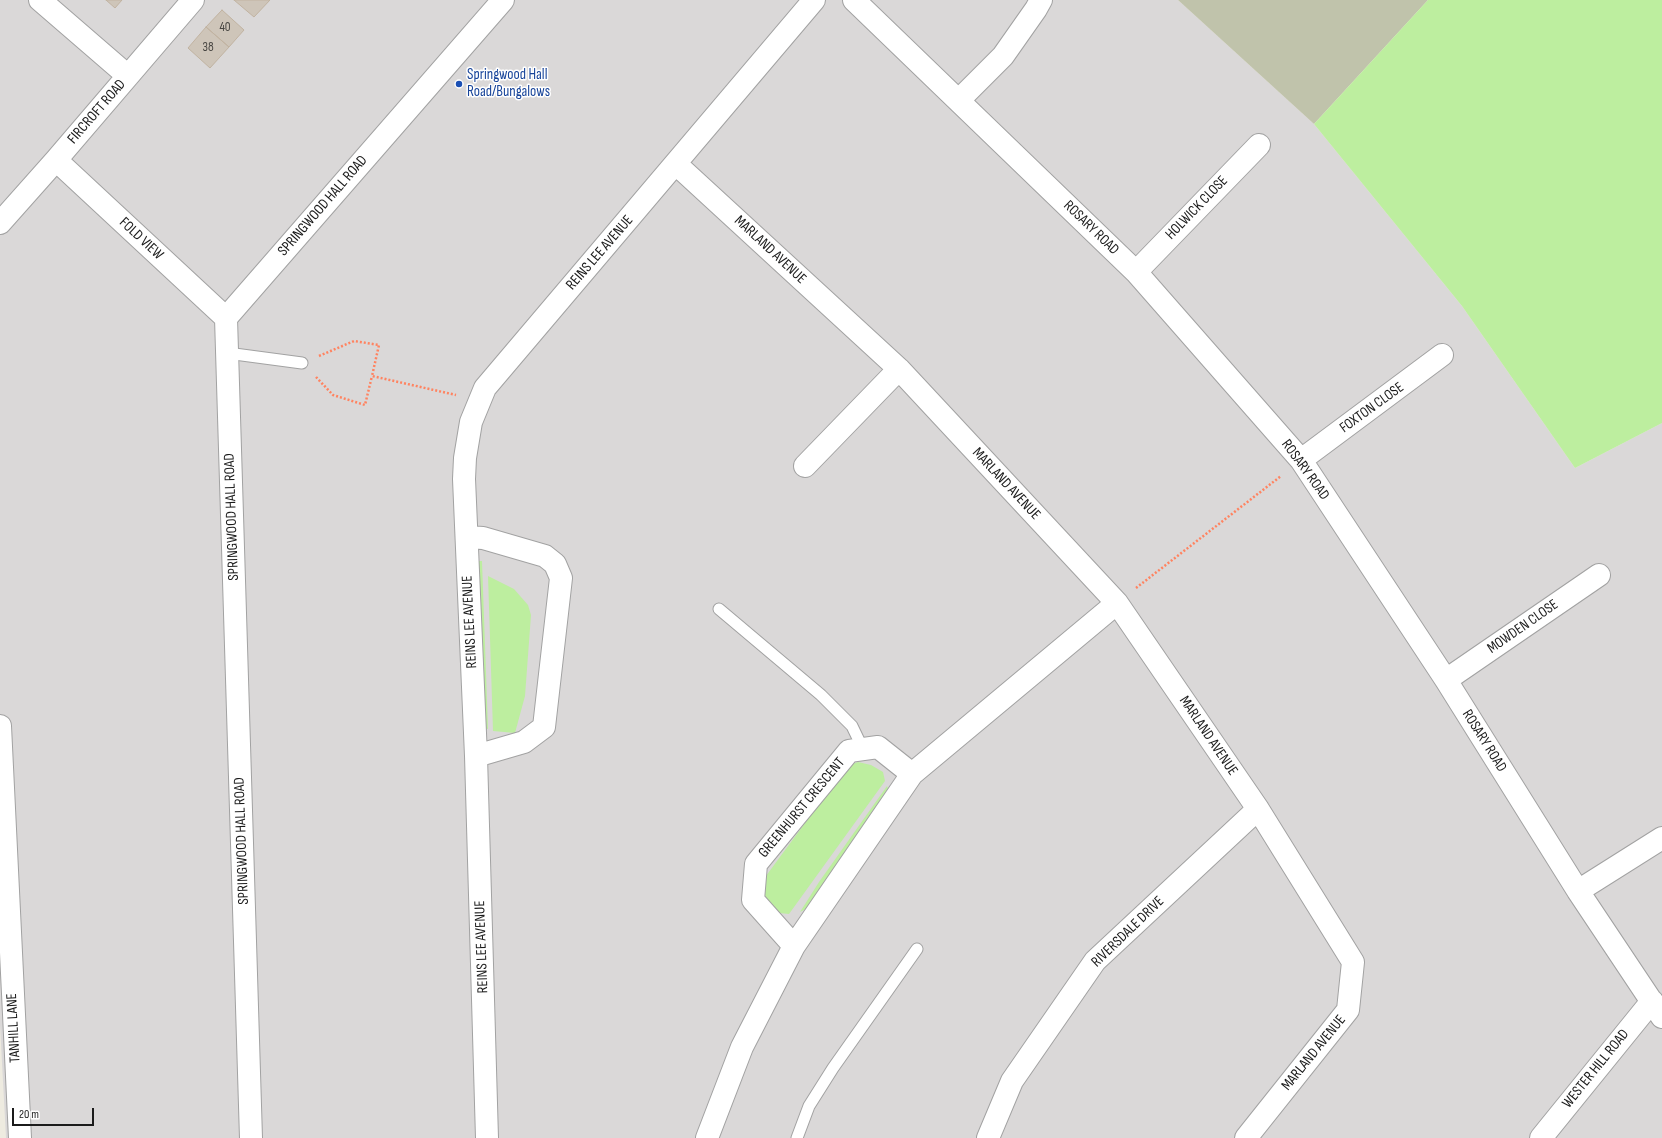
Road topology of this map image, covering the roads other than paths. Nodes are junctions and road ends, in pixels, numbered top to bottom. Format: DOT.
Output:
graph roads {
  1 [pos="40,0"];
  2 [pos="193,0"];
  3 [pos="502,0"];
  4 [pos="814,0"];
  5 [pos="854,0"];
  6 [pos="1040,0"];
  7 [pos="128,76"];
  8 [pos="959,100"];
  9 [pos="1258,145"];
  10 [pos="56,160"];
  11 [pos="676,164"];
  12 [pos="0,223"];
  13 [pos="1136,272"];
  14 [pos="226,318"];
  15 [pos="227,353"];
  16 [pos="1442,355"];
  17 [pos="302,364"];
  18 [pos="899,369"];
  19 [pos="1301,460"];
  20 [pos="804,466"];
  21 [pos="466,537"];
  22 [pos="1599,575"];
  23 [pos="1117,603"];
  24 [pos="719,610"];
  25 [pos="1446,680"];
  26 [pos="0,726"];
  27 [pos="863,749"];
  28 [pos="476,756"];
  29 [pos="912,774"];
  30 [pos="1258,809"];
  31 [pos="1662,838"];
  32 [pos="1578,891"];
  33 [pos="794,946"];
  34 [pos="917,949"];
  35 [pos="1657,1009"];
  36 [pos="20,1138"];
  37 [pos="251,1138"];
  38 [pos="487,1138"];
  39 [pos="707,1138"];
  40 [pos="797,1138"];
  41 [pos="988,1138"];
  42 [pos="1246,1138"];
  43 [pos="1541,1138"];
  1 -- 7 [label="street"];
  2 -- 7 [label="street, FIRCROFT ROAD"];
  3 -- 14 [label="street, SPRINGWOOD HALL ROAD"];
  4 -- 11 [label="street, REINS LEE AVENUE"];
  5 -- 8 [label="street, ROSARY ROAD"];
  6 -- 8 [label="street"];
  7 -- 10 [label="street, FIRCROFT ROAD"];
  8 -- 13 [label="street, ROSARY ROAD"];
  9 -- 13 [label="street, HOLWICK CLOSE"];
  10 -- 12 [label="street, FIRCROFT ROAD"];
  10 -- 14 [label="street, FOLD VIEW"];
  11 -- 18 [label="street, MARLAND AVENUE"];
  11 -- 21 [label="street, REINS LEE AVENUE"];
  13 -- 19 [label="street, ROSARY ROAD"];
  14 -- 15 [label="street, SPRINGWOOD HALL ROAD"];
  15 -- 17 [label="lane"];
  15 -- 37 [label="street, SPRINGWOOD HALL ROAD"];
  16 -- 19 [label="street, FOXTON CLOSE"];
  18 -- 20 [label="street"];
  18 -- 23 [label="street, MARLAND AVENUE"];
  19 -- 25 [label="street, ROSARY ROAD"];
  21 -- 28 [label="street, REINS LEE AVENUE"];
  21 -- 28 [label="street"];
  22 -- 25 [label="street, MOWDEN CLOSE"];
  23 -- 29 [label="street"];
  23 -- 30 [label="street, MARLAND AVENUE"];
  24 -- 27 [label="lane"];
  25 -- 32 [label="street, ROSARY ROAD"];
  26 -- 36 [label="street, TANHILL LANE"];
  27 -- 29 [label="street, GREENHURST CRESCENT"];
  27 -- 33 [label="street, GREENHURST CRESCENT"];
  28 -- 38 [label="street, REINS LEE AVENUE"];
  29 -- 33 [label="street"];
  30 -- 41 [label="street, RIVERSDALE DRIVE"];
  30 -- 42 [label="street, MARLAND AVENUE"];
  31 -- 32 [label="street"];
  32 -- 35 [label="street, ROSARY ROAD"];
  33 -- 39 [label="street"];
  34 -- 40 [label="lane"];
  35 -- 43 [label="street, WESTER HILL ROAD"];
}
